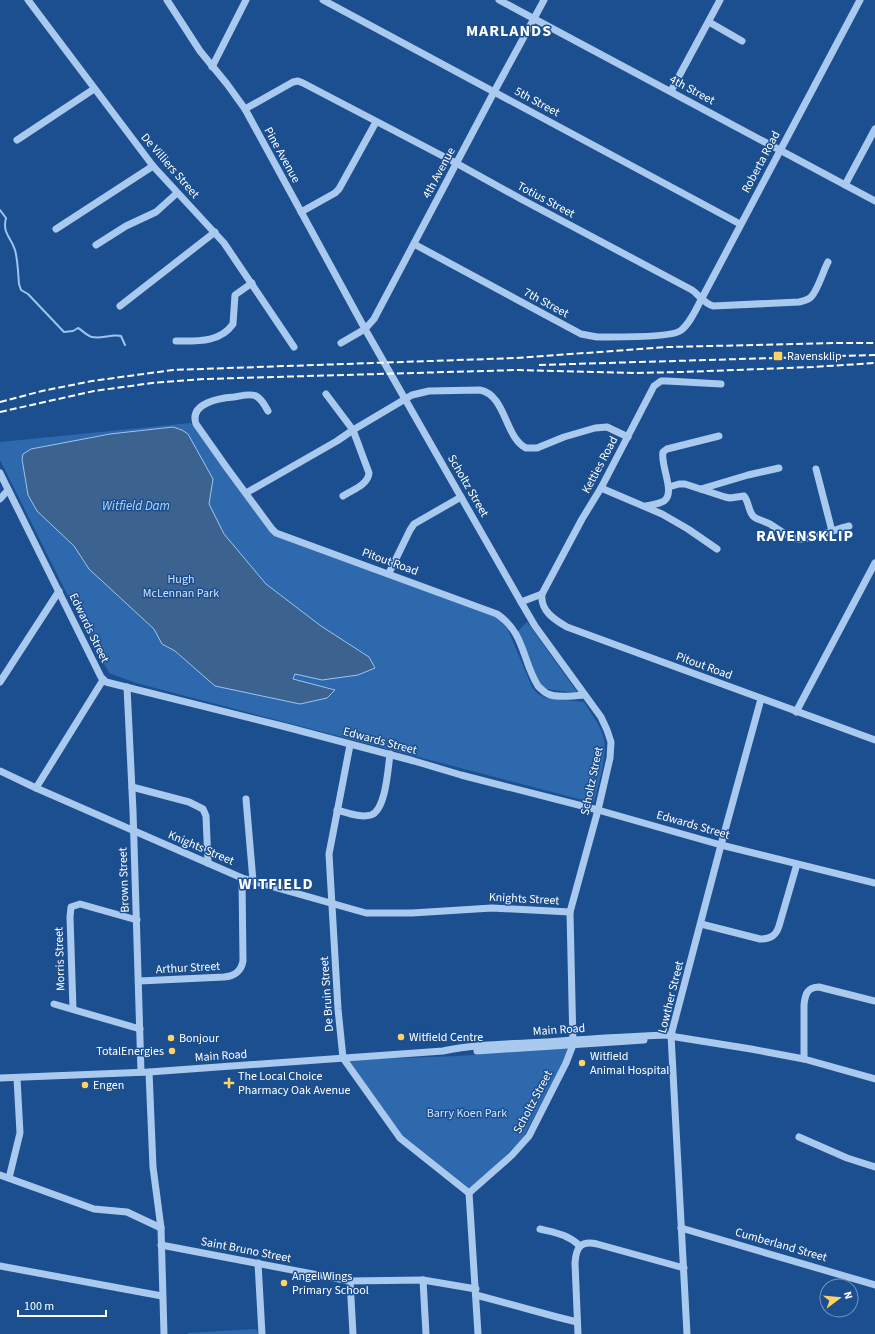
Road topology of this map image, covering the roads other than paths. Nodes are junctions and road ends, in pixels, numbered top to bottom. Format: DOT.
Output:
graph roads {
  1 [pos="28,0"];
  2 [pos="167,0"];
  3 [pos="246,0"];
  4 [pos="323,0"];
  5 [pos="499,0"];
  6 [pos="544,0"];
  7 [pos="720,0"];
  8 [pos="860,0"];
  9 [pos="534,19"];
  10 [pos="709,22"];
  11 [pos="742,40"];
  12 [pos="212,67"];
  13 [pos="94,88"];
  14 [pos="671,91"];
  15 [pos="494,92"];
  16 [pos="245,109"];
  17 [pos="376,122"];
  18 [pos="875,128"];
  19 [pos="16,140"];
  20 [pos="780,150"];
  21 [pos="456,163"];
  22 [pos="152,166"];
  23 [pos="845,185"];
  24 [pos="177,192"];
  25 [pos="875,201"];
  26 [pos="301,212"];
  27 [pos="740,224"];
  28 [pos="56,230"];
  29 [pos="215,232"];
  30 [pos="414,244"];
  31 [pos="96,245"];
  32 [pos="828,262"];
  33 [pos="252,283"];
  34 [pos="702,298"];
  35 [pos="120,306"];
  36 [pos="365,329"];
  37 [pos="679,332"];
  38 [pos="176,341"];
  39 [pos="341,343"];
  40 [pos="294,347"];
  41 [pos="721,384"];
  42 [pos="326,394"];
  43 [pos="404,399"];
  44 [pos="268,411"];
  45 [pos="353,430"];
  46 [pos="628,436"];
  47 [pos="718,436"];
  48 [pos="779,468"];
  49 [pos="816,469"];
  50 [pos="0,473"];
  51 [pos="668,487"];
  52 [pos="601,488"];
  53 [pos="701,489"];
  54 [pos="8,490"];
  55 [pos="246,493"];
  56 [pos="343,496"];
  57 [pos="461,497"];
  58 [pos="0,499"];
  59 [pos="646,506"];
  60 [pos="849,526"];
  61 [pos="832,531"];
  62 [pos="717,549"];
  63 [pos="875,562"];
  64 [pos="389,574"];
  65 [pos="59,591"];
  66 [pos="542,594"];
  67 [pos="521,602"];
  68 [pos="103,680"];
  69 [pos="0,682"];
  70 [pos="127,688"];
  71 [pos="584,695"];
  72 [pos="761,699"];
  73 [pos="796,712"];
  74 [pos="875,740"];
  75 [pos="350,744"];
  76 [pos="390,754"];
  77 [pos="0,771"];
  78 [pos="132,787"];
  79 [pos="36,788"];
  80 [pos="246,799"];
  81 [pos="337,810"];
  82 [pos="598,810"];
  83 [pos="133,831"];
  84 [pos="721,844"];
  85 [pos="208,863"];
  86 [pos="797,864"];
  87 [pos="242,878"];
  88 [pos="252,882"];
  89 [pos="875,883"];
  90 [pos="332,902"];
  91 [pos="570,912"];
  92 [pos="137,920"];
  93 [pos="701,924"];
  94 [pos="139,981"];
  95 [pos="875,1001"];
  96 [pos="54,1004"];
  97 [pos="73,1009"];
  98 [pos="140,1029"];
  99 [pos="673,1037"];
  100 [pos="574,1043"];
  101 [pos="343,1058"];
  102 [pos="804,1059"];
  103 [pos="141,1072"];
  104 [pos="149,1072"];
  105 [pos="0,1078"];
  106 [pos="17,1078"];
  107 [pos="875,1079"];
  108 [pos="799,1137"];
  109 [pos="875,1167"];
  110 [pos="0,1174"];
  111 [pos="9,1178"];
  112 [pos="469,1193"];
  113 [pos="161,1228"];
  114 [pos="681,1228"];
  115 [pos="540,1229"];
  116 [pos="582,1244"];
  117 [pos="161,1245"];
  118 [pos="258,1263"];
  119 [pos="0,1266"];
  120 [pos="684,1268"];
  121 [pos="423,1280"];
  122 [pos="350,1281"];
  123 [pos="875,1284"];
  124 [pos="476,1292"];
  125 [pos="162,1296"];
  126 [pos="577,1322"];
  127 [pos="164,1334"];
  128 [pos="262,1334"];
  129 [pos="353,1334"];
  130 [pos="426,1334"];
  131 [pos="478,1334"];
  132 [pos="578,1334"];
  133 [pos="687,1334"];
  1 -- 13 [label="street, De Villiers Street"];
  2 -- 12 [label="street, Pine Avenue"];
  3 -- 12 [label="street"];
  4 -- 15 [label="street, 5th Street"];
  5 -- 9 [label="street, 4th Street"];
  6 -- 9 [label="street, 4th Avenue"];
  7 -- 10 [label="street"];
  8 -- 20 [label="street, Roberta Road"];
  9 -- 14 [label="street, 4th Street"];
  9 -- 15 [label="street, 4th Avenue"];
  10 -- 11 [label="street"];
  10 -- 14 [label="street"];
  12 -- 16 [label="street, Pine Avenue"];
  13 -- 19 [label="street"];
  13 -- 22 [label="street, De Villiers Street"];
  14 -- 20 [label="street, 4th Street"];
  15 -- 21 [label="street, 4th Avenue"];
  15 -- 27 [label="street, 5th Street"];
  16 -- 17 [label="street, Totius Street"];
  16 -- 26 [label="street, Pine Avenue"];
  17 -- 21 [label="street, Totius Street"];
  17 -- 26 [label="street"];
  18 -- 23 [label="street"];
  20 -- 23 [label="street, 4th Street"];
  20 -- 27 [label="street, Roberta Road"];
  21 -- 30 [label="street, 4th Avenue"];
  21 -- 34 [label="street, Totius Street"];
  22 -- 24 [label="street, De Villiers Street"];
  22 -- 28 [label="street"];
  23 -- 25 [label="street, 4th Street"];
  24 -- 29 [label="street, De Villiers Street"];
  24 -- 31 [label="street"];
  26 -- 36 [label="street, Pine Avenue"];
  27 -- 34 [label="street, Roberta Road"];
  29 -- 33 [label="street, De Villiers Street"];
  29 -- 35 [label="street"];
  30 -- 36 [label="street, 4th Avenue"];
  30 -- 37 [label="street, 7th Street"];
  32 -- 34 [label="street, Totius Street"];
  33 -- 38 [label="street"];
  33 -- 40 [label="street, De Villiers Street"];
  34 -- 37 [label="street, Roberta Road"];
  36 -- 39 [label="street, 4th Avenue"];
  36 -- 43 [label="street, Scholtz Street"];
  41 -- 46 [label="street, Ketties Road"];
  42 -- 45 [label="street"];
  43 -- 45 [label="street"];
  43 -- 46 [label="street"];
  43 -- 57 [label="street, Scholtz Street"];
  44 -- 55 [label="street, Pitout Road"];
  45 -- 55 [label="street"];
  45 -- 56 [label="street"];
  46 -- 52 [label="street, Ketties Road"];
  47 -- 51 [label="street"];
  48 -- 53 [label="street"];
  49 -- 61 [label="street"];
  50 -- 54 [label="street, Edwards Street"];
  51 -- 53 [label="street"];
  51 -- 59 [label="street"];
  52 -- 59 [label="street"];
  52 -- 66 [label="street, Ketties Road"];
  53 -- 61 [label="street"];
  54 -- 58 [label="street"];
  54 -- 65 [label="street, Edwards Street"];
  55 -- 64 [label="street, Pitout Road"];
  57 -- 64 [label="street"];
  57 -- 67 [label="street, Scholtz Street"];
  59 -- 62 [label="street"];
  60 -- 61 [label="street"];
  63 -- 73 [label="street"];
  64 -- 71 [label="street, Pitout Road"];
  65 -- 68 [label="street, Edwards Street"];
  65 -- 69 [label="street"];
  66 -- 67 [label="street"];
  66 -- 72 [label="street, Pitout Road"];
  67 -- 71 [label="street, Scholtz Street"];
  68 -- 70 [label="street, Edwards Street"];
  68 -- 79 [label="street"];
  70 -- 75 [label="street, Edwards Street"];
  70 -- 78 [label="street, Brown Street"];
  71 -- 82 [label="street, Scholtz Street"];
  72 -- 73 [label="street, Pitout Road"];
  72 -- 84 [label="street, Lowther Street"];
  73 -- 74 [label="street, Pitout Road"];
  75 -- 76 [label="street, Edwards Street"];
  75 -- 81 [label="street, De Bruin Street"];
  76 -- 81 [label="street"];
  76 -- 82 [label="street, Edwards Street"];
  77 -- 79 [label="street, Knights Street"];
  78 -- 83 [label="street, Brown Street"];
  78 -- 85 [label="street"];
  79 -- 83 [label="street, Knights Street"];
  80 -- 88 [label="street"];
  81 -- 90 [label="street, De Bruin Street"];
  82 -- 84 [label="street, Edwards Street"];
  82 -- 91 [label="street, Scholtz Street"];
  83 -- 85 [label="street, Knights Street"];
  83 -- 92 [label="street, Brown Street"];
  84 -- 86 [label="street, Edwards Street"];
  84 -- 93 [label="street, Lowther Street"];
  85 -- 87 [label="street, Knights Street"];
  86 -- 89 [label="street, Edwards Street"];
  86 -- 93 [label="street"];
  87 -- 88 [label="street, Knights Street"];
  87 -- 94 [label="street, Arthur Street"];
  88 -- 90 [label="street, Knights Street"];
  90 -- 91 [label="street, Knights Street"];
  90 -- 101 [label="street, De Bruin Street"];
  91 -- 100 [label="street, Scholtz Street"];
  92 -- 94 [label="street, Brown Street"];
  92 -- 97 [label="street, Morris Street"];
  93 -- 99 [label="street, Lowther Street"];
  94 -- 98 [label="street, Brown Street"];
  95 -- 102 [label="street"];
  96 -- 97 [label="street"];
  97 -- 98 [label="street"];
  98 -- 103 [label="street, Brown Street"];
  99 -- 100 [label="street, Main Road"];
  99 -- 102 [label="street, Main Road"];
  99 -- 114 [label="street, Lowther Street"];
  100 -- 101 [label="street, Main Road"];
  100 -- 112 [label="street, Scholtz Street"];
  101 -- 104 [label="street, Main Road"];
  101 -- 112 [label="street, De Bruin Street"];
  102 -- 107 [label="street, Main Road"];
  103 -- 104 [label="street, Main Road"];
  103 -- 106 [label="street, Main Road"];
  104 -- 113 [label="street"];
  105 -- 106 [label="street, Main Road"];
  106 -- 111 [label="street"];
  108 -- 109 [label="street"];
  110 -- 111 [label="street"];
  111 -- 113 [label="street"];
  112 -- 124 [label="street"];
  113 -- 117 [label="street"];
  114 -- 120 [label="street, Lowther Street"];
  114 -- 123 [label="street, Cumberland Street"];
  115 -- 116 [label="street"];
  116 -- 120 [label="street"];
  116 -- 126 [label="street"];
  117 -- 118 [label="street, Saint Bruno Street"];
  117 -- 125 [label="street"];
  118 -- 122 [label="street, Saint Bruno Street"];
  118 -- 128 [label="street"];
  119 -- 125 [label="street"];
  120 -- 133 [label="street, Lowther Street"];
  121 -- 122 [label="street, Saint Bruno Street"];
  121 -- 124 [label="street, Saint Bruno Street"];
  121 -- 130 [label="street"];
  122 -- 129 [label="street"];
  124 -- 126 [label="street, Saint Bruno Street"];
  124 -- 131 [label="street"];
  125 -- 127 [label="street"];
  126 -- 132 [label="street"];
}
